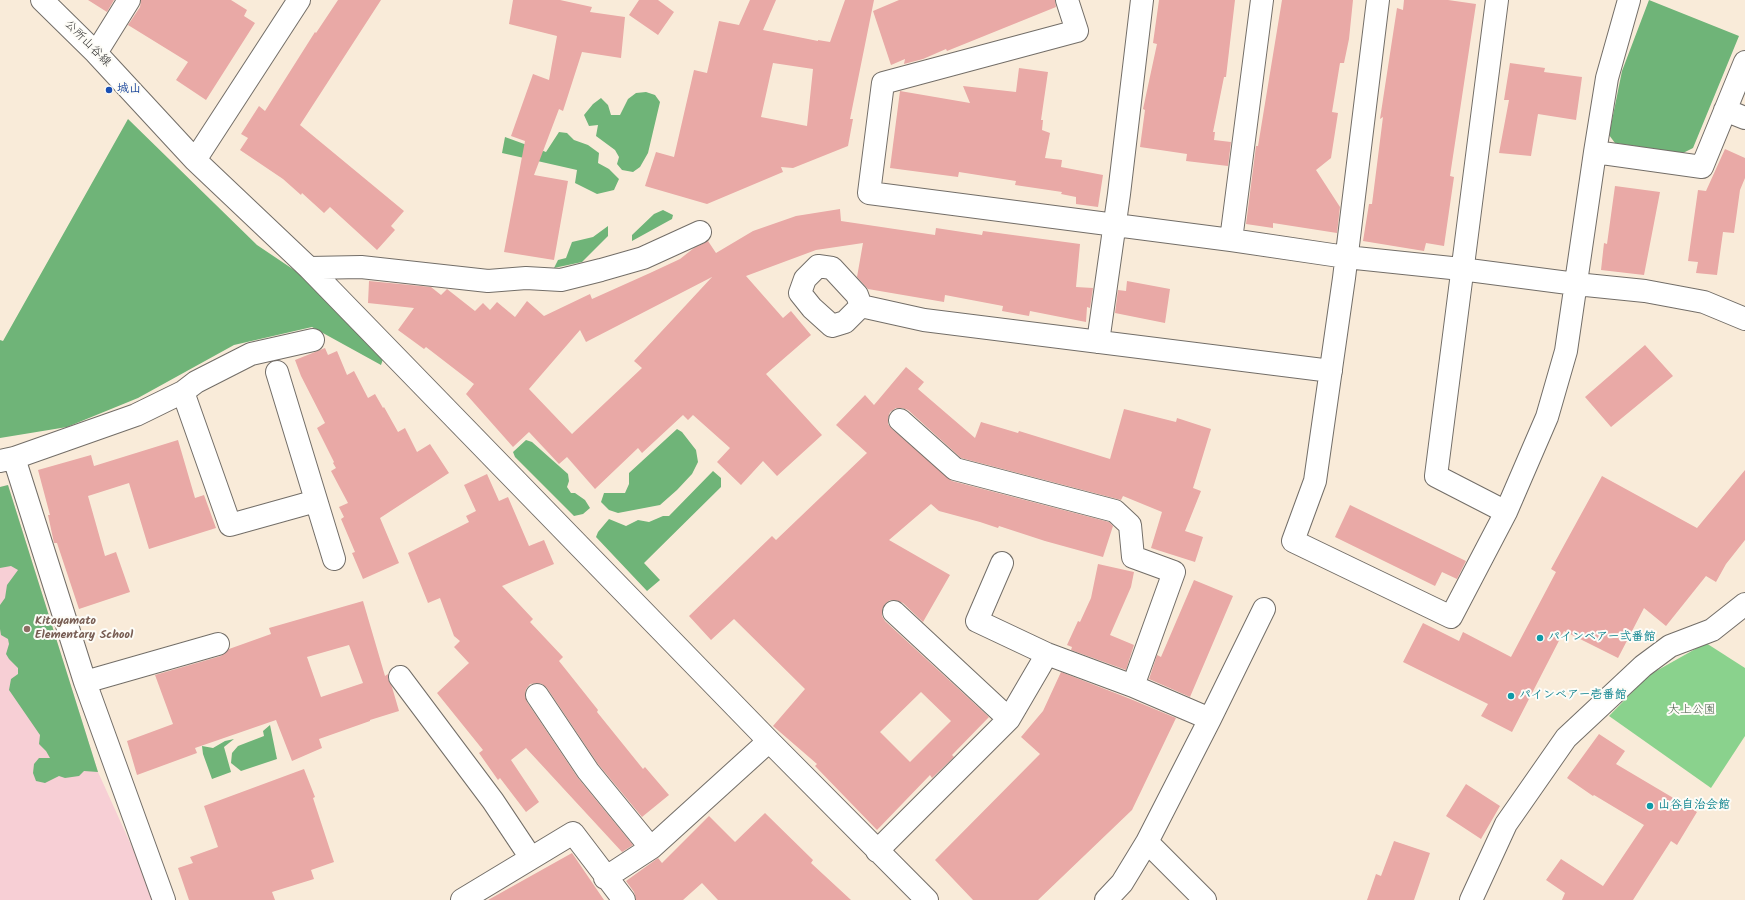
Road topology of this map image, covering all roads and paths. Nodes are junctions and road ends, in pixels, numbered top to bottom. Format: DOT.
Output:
graph roads {
  1 [pos="41,0"];
  2 [pos="129,0"];
  3 [pos="299,0"];
  4 [pos="1067,0"];
  5 [pos="1142,0"];
  6 [pos="1262,0"];
  7 [pos="1378,0"];
  8 [pos="1497,0"];
  9 [pos="1629,0"];
  10 [pos="96,53"];
  11 [pos="1745,62"];
  12 [pos="1725,110"];
  13 [pos="1745,118"];
  14 [pos="1595,152"];
  15 [pos="195,160"];
  16 [pos="1115,224"];
  17 [pos="700,232"];
  18 [pos="1231,240"];
  19 [pos="1346,257"];
  20 [pos="309,268"];
  21 [pos="1462,269"];
  22 [pos="1576,284"];
  23 [pos="861,306"];
  24 [pos="1745,319"];
  25 [pos="314,340"];
  26 [pos="1098,342"];
  27 [pos="1331,371"];
  28 [pos="277,372"];
  29 [pos="183,392"];
  30 [pos="900,420"];
  31 [pos="7,459"];
  32 [pos="316,501"];
  33 [pos="1506,512"];
  34 [pos="334,559"];
  35 [pos="1002,563"];
  36 [pos="1745,604"];
  37 [pos="1264,609"];
  38 [pos="894,612"];
  39 [pos="218,644"];
  40 [pos="1047,654"];
  41 [pos="400,677"];
  42 [pos="85,682"];
  43 [pos="1133,686"];
  44 [pos="537,695"];
  45 [pos="1009,719"];
  46 [pos="1210,719"];
  47 [pos="768,742"];
  48 [pos="1147,842"];
  49 [pos="651,848"];
  50 [pos="877,851"];
  51 [pos="531,858"];
  52 [pos="605,878"];
  53 [pos="164,900"];
  54 [pos="462,900"];
  55 [pos="624,900"];
  56 [pos="926,900"];
  57 [pos="1106,900"];
  58 [pos="1205,900"];
  59 [pos="1471,900"];
  1 -- 10 [label="street, 公所山谷線"];
  2 -- 10 [label="street"];
  3 -- 15 [label="street"];
  4 -- 16 [label="street"];
  5 -- 16 [label="street"];
  6 -- 18 [label="street"];
  7 -- 19 [label="street"];
  8 -- 21 [label="street"];
  9 -- 14 [label="street"];
  10 -- 15 [label="street, 公所山谷線"];
  11 -- 12 [label="street"];
  12 -- 13 [label="street"];
  12 -- 14 [label="street"];
  14 -- 22 [label="street"];
  15 -- 20 [label="street, 公所山谷線"];
  16 -- 18 [label="street"];
  16 -- 26 [label="street"];
  17 -- 20 [label="street"];
  18 -- 19 [label="street"];
  19 -- 21 [label="street"];
  19 -- 27 [label="street"];
  20 -- 47 [label="street, 公所山谷線"];
  21 -- 22 [label="street"];
  21 -- 33 [label="street"];
  22 -- 24 [label="street"];
  22 -- 33 [label="street"];
  23 -- 26 [label="street"];
  25 -- 29 [label="street"];
  26 -- 27 [label="street"];
  27 -- 33 [label="street"];
  28 -- 32 [label="street"];
  29 -- 31 [label="street"];
  29 -- 32 [label="street"];
  30 -- 43 [label="street"];
  31 -- 42 [label="street"];
  32 -- 34 [label="street"];
  35 -- 40 [label="street"];
  36 -- 59 [label="street"];
  37 -- 46 [label="street"];
  38 -- 45 [label="street"];
  39 -- 42 [label="street"];
  40 -- 43 [label="street"];
  40 -- 45 [label="street"];
  41 -- 51 [label="street"];
  42 -- 53 [label="street"];
  43 -- 46 [label="street"];
  44 -- 49 [label="street"];
  45 -- 50 [label="street"];
  46 -- 48 [label="street"];
  47 -- 49 [label="street"];
  47 -- 50 [label="street, 公所山谷線"];
  48 -- 57 [label="street"];
  48 -- 58 [label="street"];
  49 -- 52 [label="street"];
  50 -- 56 [label="street, 公所山谷線"];
  51 -- 52 [label="street"];
  51 -- 54 [label="street"];
  52 -- 55 [label="street"];
}
